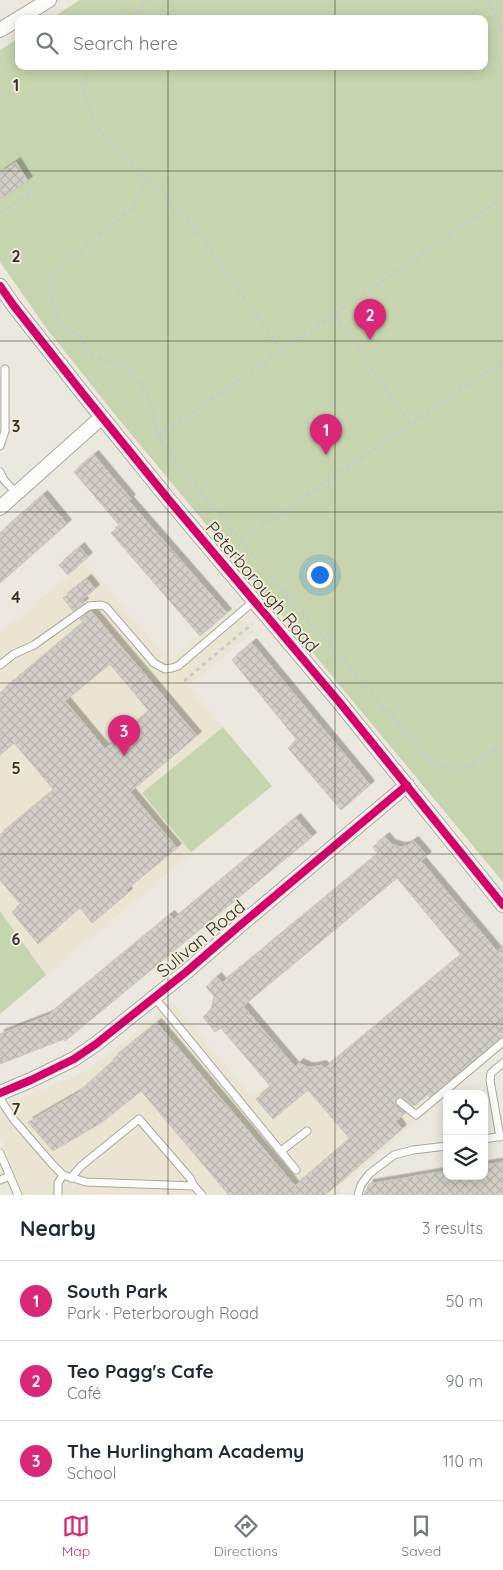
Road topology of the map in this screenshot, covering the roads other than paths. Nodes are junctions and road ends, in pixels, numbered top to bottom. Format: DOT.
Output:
graph roads {
  1 [pos="49,0"];
  2 [pos="24,15"];
  3 [pos="15,21"];
  4 [pos="0,30"];
  5 [pos="0,286"];
  6 [pos="5,369"];
  7 [pos="102,417"];
  8 [pos="0,446"];
  9 [pos="0,472"];
  10 [pos="16,494"];
  11 [pos="0,508"];
  12 [pos="254,601"];
  13 [pos="0,665"];
  14 [pos="407,785"];
  15 [pos="503,905"];
  16 [pos="155,998"];
  17 [pos="503,1042"];
  18 [pos="503,1063"];
  19 [pos="0,1093"];
  20 [pos="0,1099"];
  21 [pos="400,1102"];
  22 [pos="307,1131"];
  23 [pos="501,1136"];
  24 [pos="488,1138"];
  25 [pos="443,1146"];
  26 [pos="281,1151"];
  27 [pos="0,1153"];
  28 [pos="296,1170"];
  29 [pos="63,1175"];
  30 [pos="10,1176"];
  31 [pos="71,1178"];
  32 [pos="0,1180"];
  33 [pos="194,1186"];
  34 [pos="18,1195"];
  35 [pos="58,1195"];
  36 [pos="202,1195"];
  37 [pos="358,1195"];
  1 -- 2 [label="street"];
  3 -- 4 [label="street"];
  5 -- 7 [label="street, Peterborough Road"];
  6 -- 8 [label="lane"];
  7 -- 10 [label="street"];
  7 -- 12 [label="street, Peterborough Road"];
  9 -- 10 [label="lane"];
  10 -- 11 [label="street"];
  12 -- 13 [label="lane"];
  12 -- 14 [label="street, Peterborough Road"];
  14 -- 15 [label="street, Peterborough Road"];
  14 -- 16 [label="street, Sulivan Road"];
  16 -- 19 [label="street, Sulivan Road"];
  16 -- 26 [label="lane"];
  17 -- 21 [label="lane"];
  18 -- 23 [label="lane"];
  20 -- 29 [label="lane"];
  22 -- 26 [label="lane"];
  23 -- 24 [label="lane"];
  25 -- 37 [label="lane"];
  26 -- 28 [label="lane"];
  27 -- 30 [label="lane"];
  29 -- 31 [label="lane"];
  29 -- 35 [label="lane"];
  30 -- 32 [label="lane"];
  30 -- 34 [label="lane"];
  31 -- 33 [label="lane"];
  31 -- 33 [label="lane"];
  33 -- 36 [label="lane"];
}
